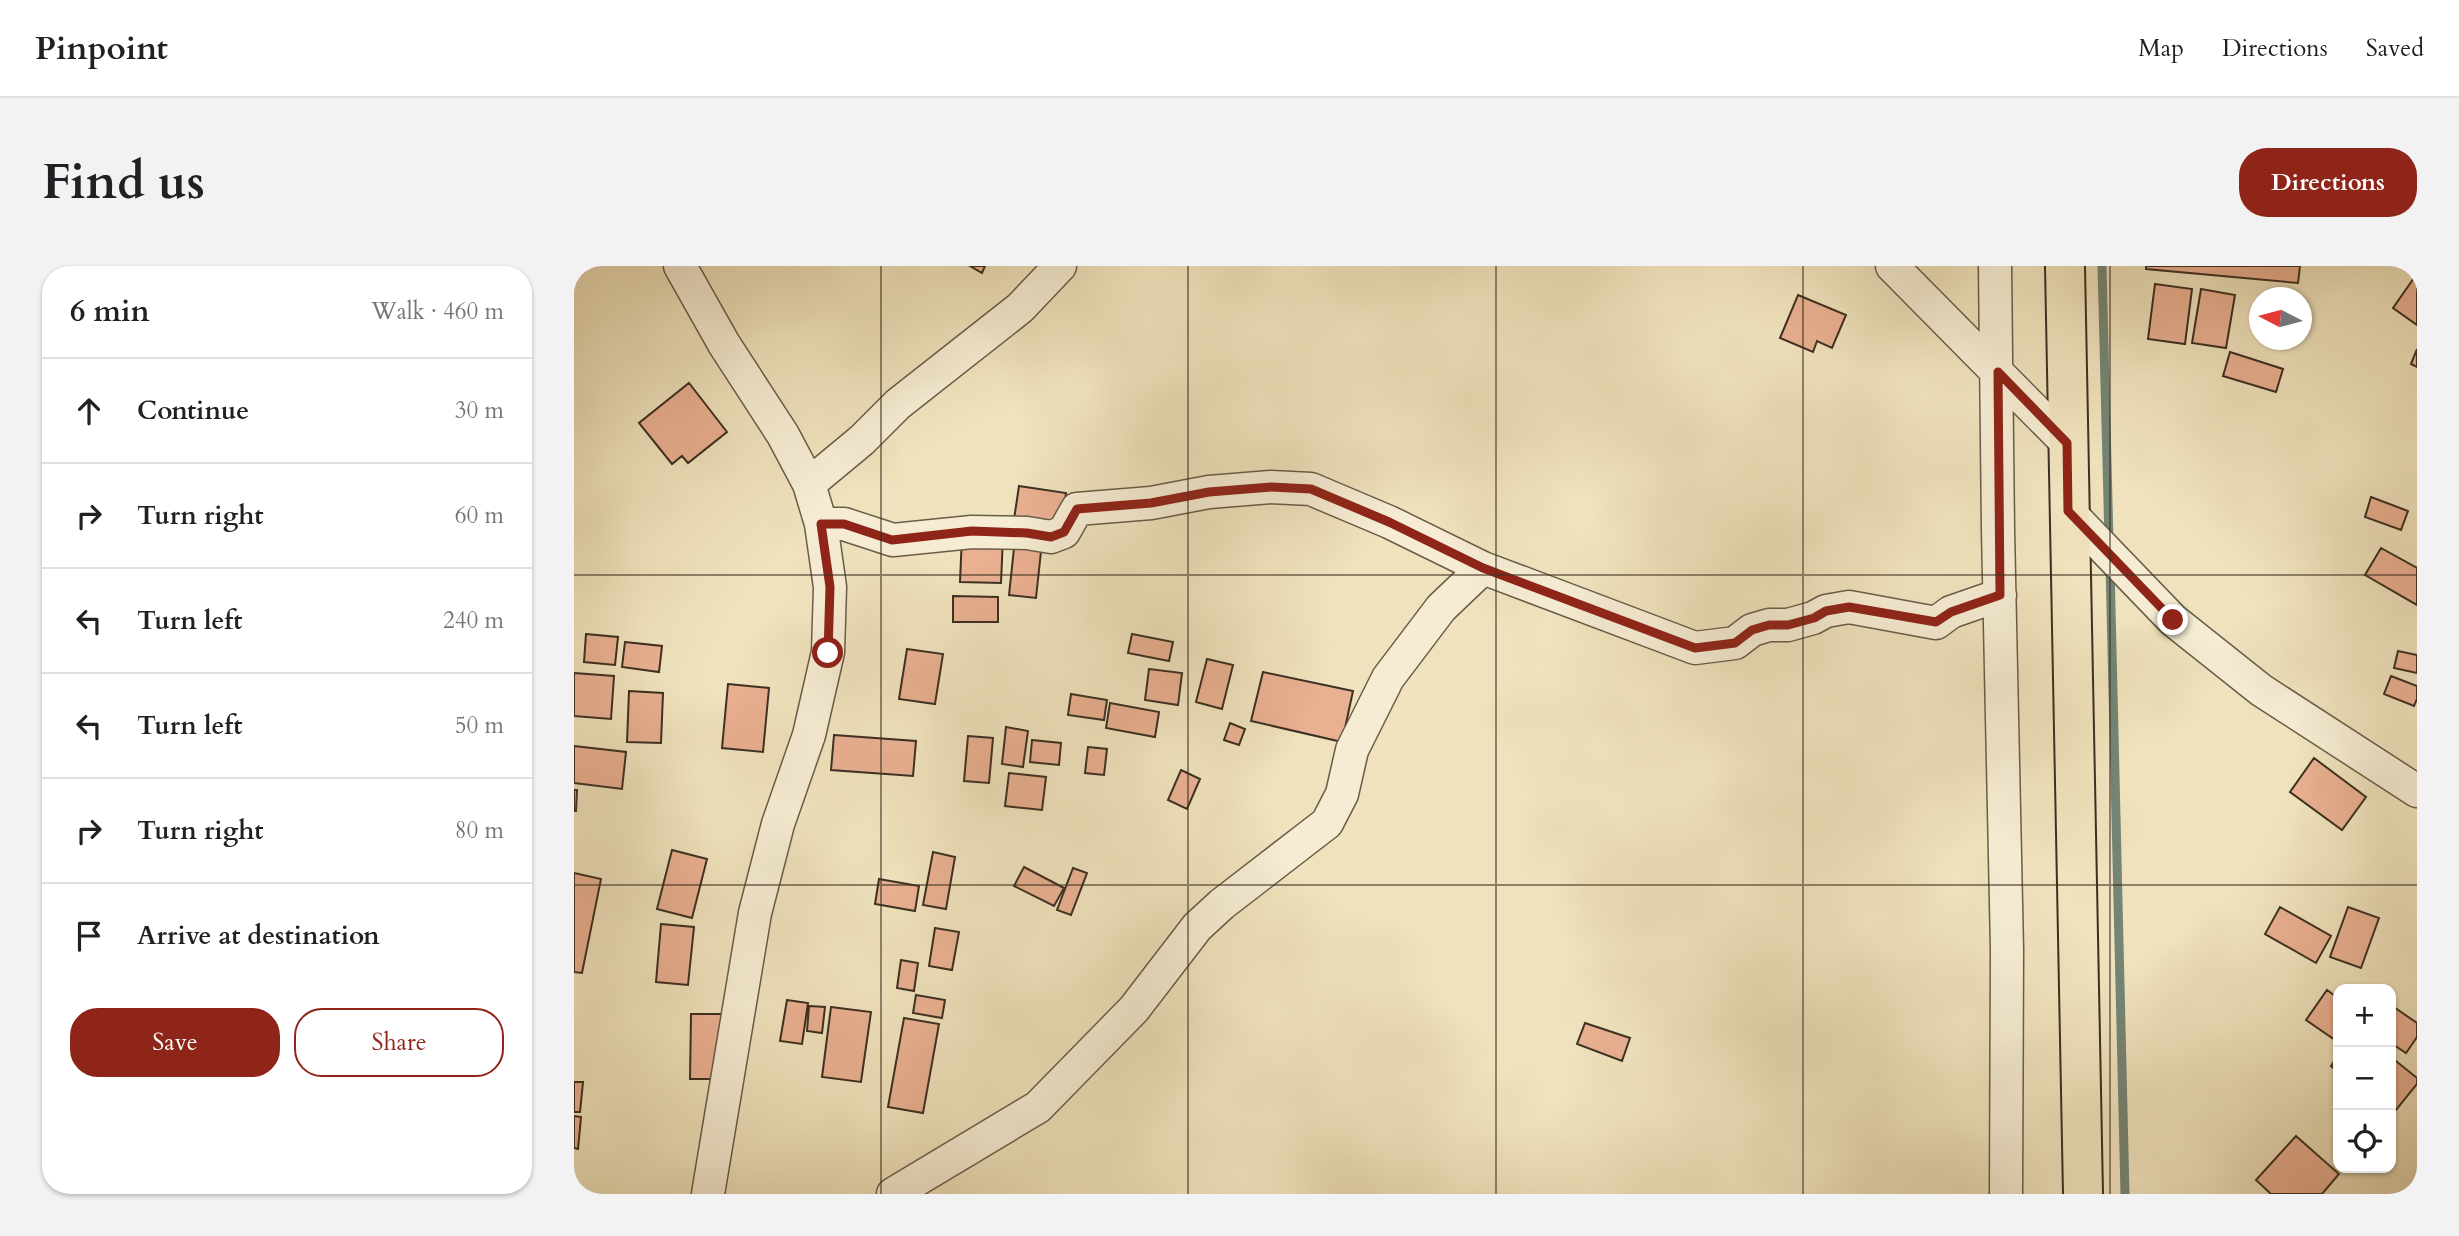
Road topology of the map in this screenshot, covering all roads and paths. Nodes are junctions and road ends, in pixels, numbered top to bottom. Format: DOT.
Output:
graph roads {
  1 [pos="680,266"];
  2 [pos="1060,266"];
  3 [pos="1892,266"];
  4 [pos="1996,266"];
  5 [pos="2065,266"];
  6 [pos="1998,372"];
  7 [pos="2067,443"];
  8 [pos="808,484"];
  9 [pos="2068,511"];
  10 [pos="821,524"];
  11 [pos="1483,568"];
  12 [pos="2000,595"];
  13 [pos="2417,791"];
  14 [pos="708,1194"];
  15 [pos="892,1194"];
  16 [pos="2006,1194"];
  17 [pos="2083,1194"];
  1 -- 8 [label="street"];
  2 -- 8 [label="street"];
  3 -- 6 [label="street"];
  4 -- 6 [label="street"];
  5 -- 7 [label="main road"];
  6 -- 7 [label="street"];
  6 -- 12 [label="street"];
  7 -- 9 [label="main road"];
  8 -- 10 [label="street"];
  9 -- 13 [label="street"];
  9 -- 17 [label="main road"];
  10 -- 11 [label="street"];
  10 -- 14 [label="street"];
  11 -- 12 [label="street"];
  11 -- 15 [label="street"];
  12 -- 16 [label="street"];
}
